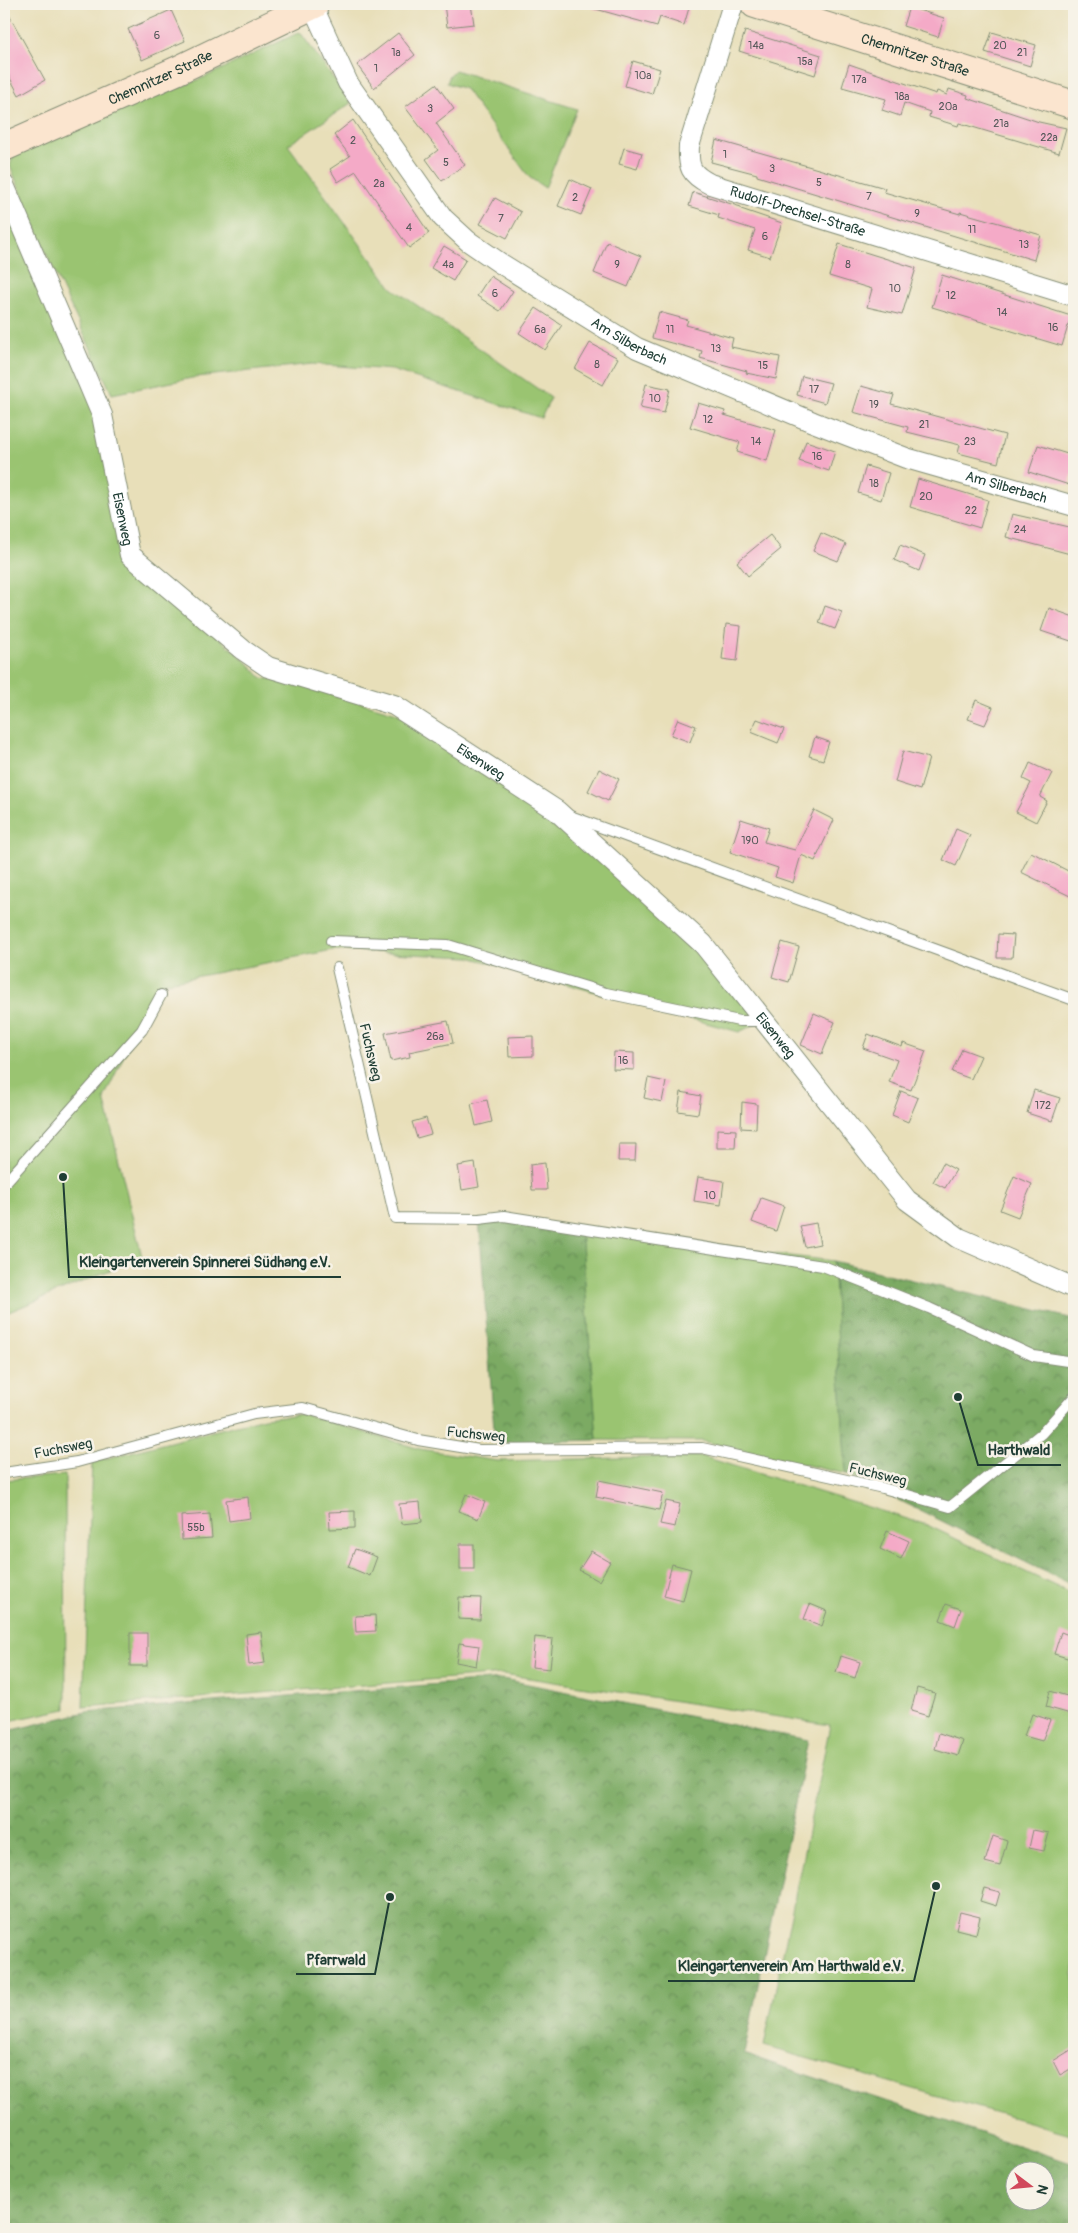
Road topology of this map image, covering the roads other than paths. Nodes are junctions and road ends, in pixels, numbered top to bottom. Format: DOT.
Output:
graph roads {
  1 [pos="314,4"];
  2 [pos="733,4"];
  3 [pos="755,4"];
  4 [pos="1074,106"];
  5 [pos="4,147"];
  6 [pos="4,185"];
  7 [pos="1074,296"];
  8 [pos="1074,506"];
  9 [pos="557,811"];
  10 [pos="332,942"];
  11 [pos="337,968"];
  12 [pos="161,995"];
  13 [pos="1074,1000"];
  14 [pos="765,1021"];
  15 [pos="4,1184"];
  16 [pos="1074,1288"];
  17 [pos="1074,1362"];
  18 [pos="1074,1397"];
  19 [pos="4,1473"];
  1 -- 5 [label="street, Chemnitzer Straße"];
  1 -- 8 [label="street, Am Silberbach"];
  2 -- 7 [label="street, Rudolf-Drechsel-Straße"];
  3 -- 4 [label="street, Chemnitzer Straße"];
  6 -- 9 [label="street, Eisenweg"];
  9 -- 13 [label="lane"];
  9 -- 14 [label="street, Eisenweg"];
  10 -- 14 [label="lane"];
  11 -- 17 [label="lane, Fuchsweg"];
  12 -- 15 [label="lane"];
  14 -- 16 [label="street, Eisenweg"];
  18 -- 19 [label="lane, Fuchsweg"];
}
